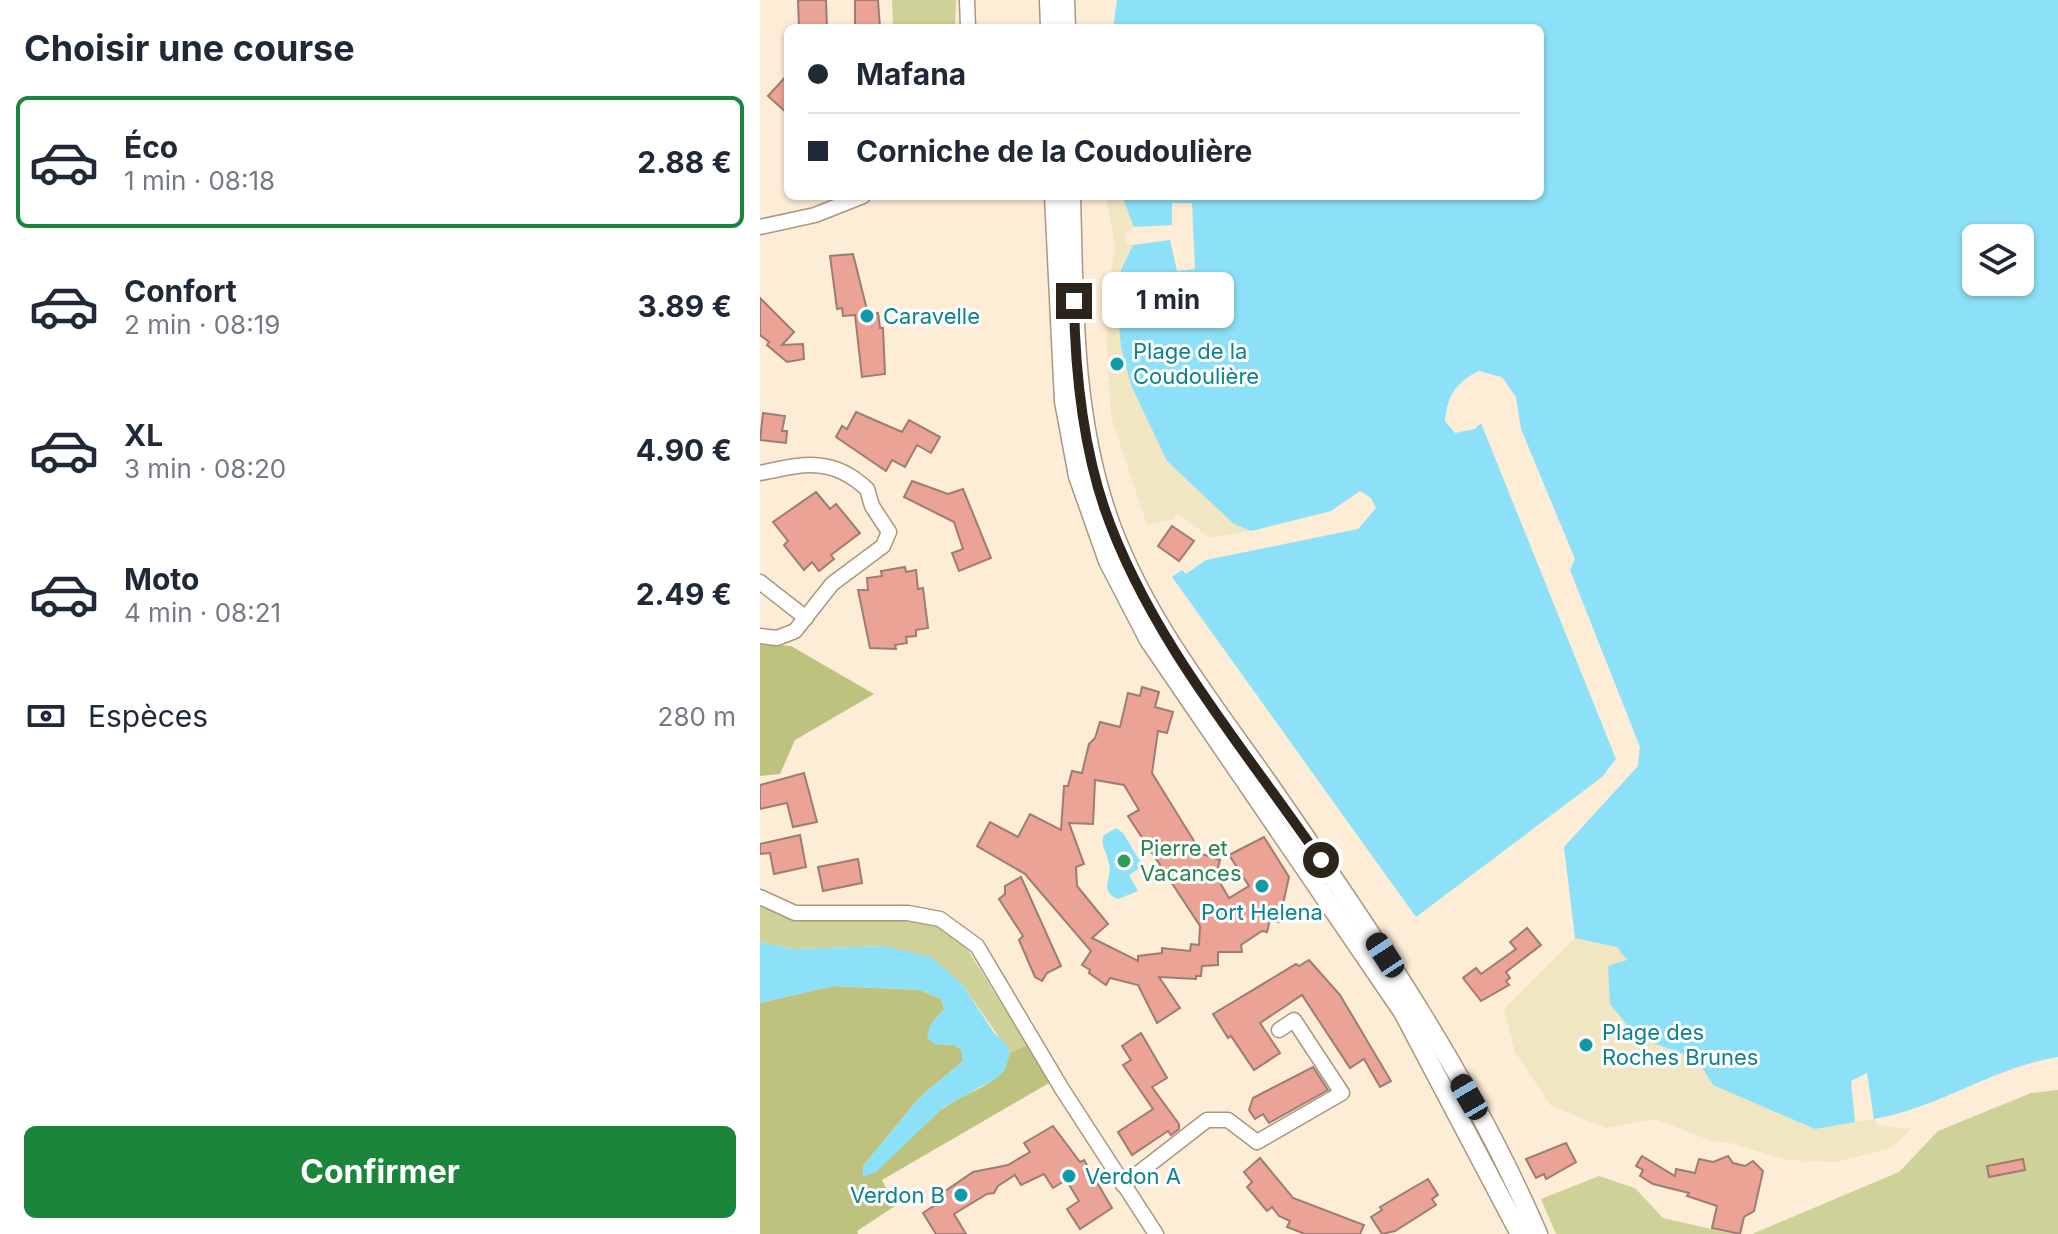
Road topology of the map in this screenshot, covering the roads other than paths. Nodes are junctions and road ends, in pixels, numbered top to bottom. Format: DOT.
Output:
graph roads {
  1 [pos="967,0"];
  2 [pos="1049,0"];
  3 [pos="1065,0"];
  4 [pos="968,24"];
  5 [pos="1050,24"];
  6 [pos="1066,24"];
  7 [pos="854,200"];
  8 [pos="1054,200"];
  9 [pos="1071,200"];
  10 [pos="760,227"];
  11 [pos="760,473"];
  12 [pos="760,582"];
  13 [pos="806,618"];
  14 [pos="760,636"];
  15 [pos="760,897"];
  16 [pos="1279,1030"];
  17 [pos="1123,1185"];
  18 [pos="1156,1234"];
  19 [pos="1520,1234"];
  20 [pos="1538,1234"];
  1 -- 4 [label="street"];
  2 -- 5 [label="main road"];
  3 -- 6 [label="main road"];
  7 -- 10 [label="street"];
  8 -- 19 [label="main road"];
  9 -- 20 [label="main road"];
  11 -- 13 [label="street"];
  12 -- 13 [label="street"];
  13 -- 14 [label="street"];
  15 -- 17 [label="street"];
  16 -- 17 [label="street"];
  17 -- 18 [label="street"];
}
